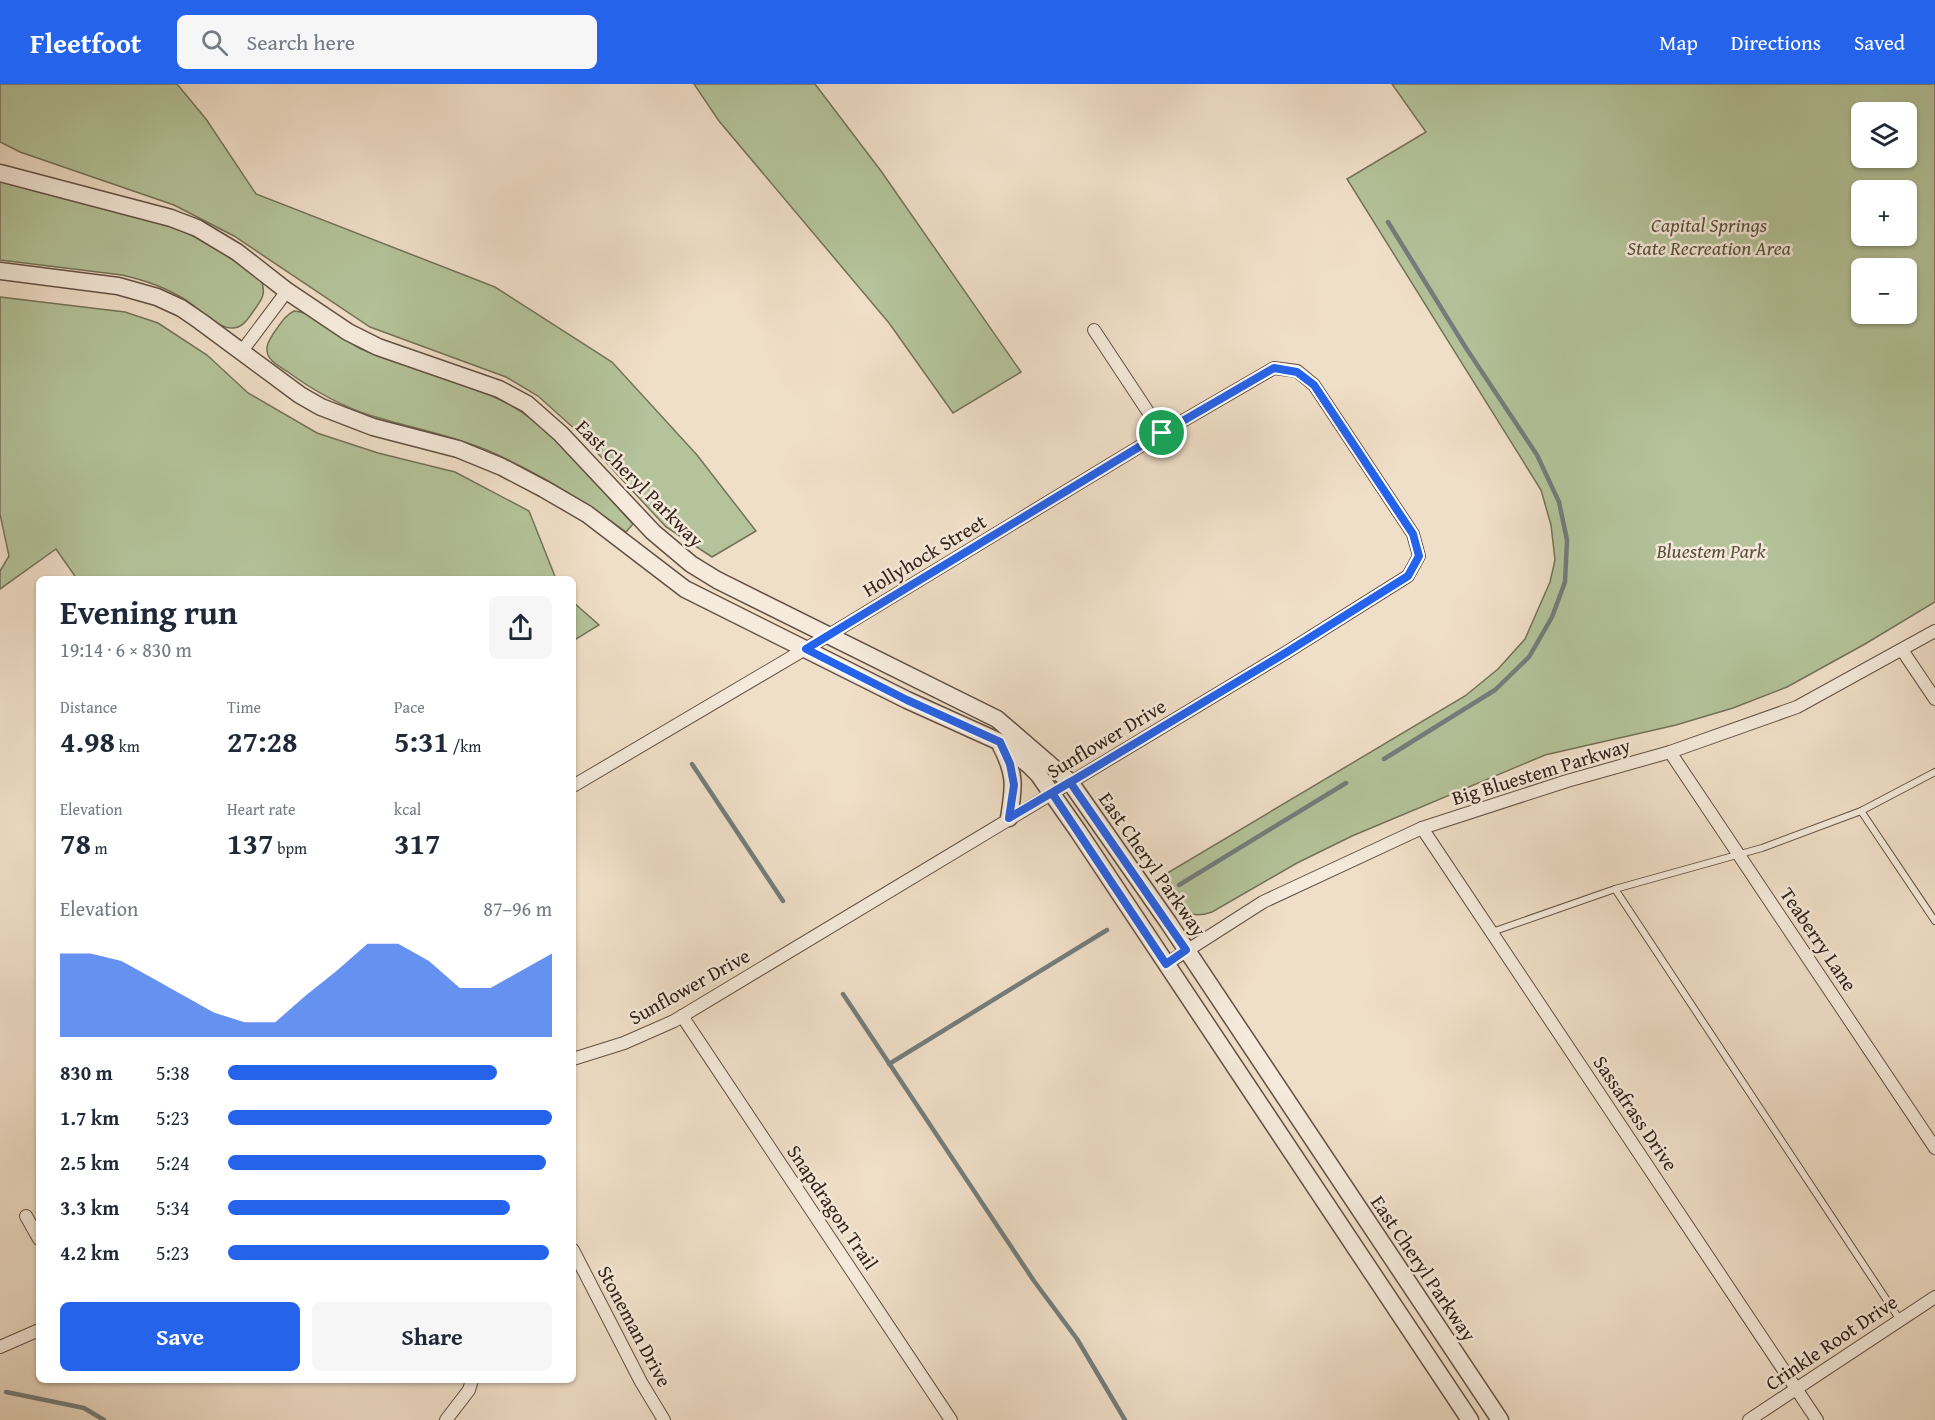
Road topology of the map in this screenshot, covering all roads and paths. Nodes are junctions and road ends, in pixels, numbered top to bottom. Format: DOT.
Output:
graph roads {
  1 [pos="0,172"];
  2 [pos="0,271"];
  3 [pos="287,291"];
  4 [pos="1094,330"];
  5 [pos="243,351"];
  6 [pos="1297,372"];
  7 [pos="1162,433"];
  8 [pos="1935,631"];
  9 [pos="829,635"];
  10 [pos="806,649"];
  11 [pos="1902,650"];
  12 [pos="1935,699"];
  13 [pos="1000,742"];
  14 [pos="1670,752"];
  15 [pos="1935,772"];
  16 [pos="1070,782"];
  17 [pos="576,784"];
  18 [pos="1052,793"];
  19 [pos="1861,811"];
  20 [pos="1009,818"];
  21 [pos="1422,828"];
  22 [pos="1739,854"];
  23 [pos="1615,889"];
  24 [pos="1935,921"];
  25 [pos="1492,932"];
  26 [pos="1186,950"];
  27 [pos="1166,964"];
  28 [pos="682,1016"];
  29 [pos="576,1058"];
  30 [pos="1935,1148"];
  31 [pos="26,1216"];
  32 [pos="36,1234"];
  33 [pos="576,1256"];
  34 [pos="1935,1297"];
  35 [pos="1900,1320"];
  36 [pos="36,1331"];
  37 [pos="0,1347"];
  38 [pos="471,1383"];
  39 [pos="1796,1388"];
  40 [pos="446,1420"];
  41 [pos="664,1420"];
  42 [pos="951,1420"];
  43 [pos="1470,1420"];
  44 [pos="1500,1420"];
  45 [pos="1749,1420"];
  46 [pos="1817,1420"];
  1 -- 3 [label="street, East Cheryl Parkway"];
  2 -- 5 [label="street"];
  3 -- 5 [label="street"];
  3 -- 9 [label="street, East Cheryl Parkway"];
  4 -- 7 [label="street"];
  5 -- 10 [label="street"];
  6 -- 7 [label="street, Hollyhock Street"];
  6 -- 16 [label="street, Sunflower Drive"];
  7 -- 9 [label="street, Hollyhock Street"];
  8 -- 11 [label="street, Big Bluestem Parkway"];
  9 -- 10 [label="street, Hollyhock Street"];
  9 -- 16 [label="street, East Cheryl Parkway"];
  10 -- 13 [label="street"];
  10 -- 17 [label="street, Hollyhock Street"];
  11 -- 12 [label="street"];
  11 -- 14 [label="street, Big Bluestem Parkway"];
  13 -- 18 [label="street"];
  13 -- 20 [label="street"];
  14 -- 21 [label="street, Big Bluestem Parkway"];
  14 -- 22 [label="street, Teaberry Lane"];
  15 -- 19 [label="lane"];
  16 -- 18 [label="street, Sunflower Drive"];
  16 -- 26 [label="street, East Cheryl Parkway"];
  18 -- 20 [label="street, Sunflower Drive"];
  18 -- 27 [label="street"];
  19 -- 22 [label="lane"];
  19 -- 24 [label="lane"];
  20 -- 28 [label="street, Sunflower Drive"];
  21 -- 25 [label="street, Sassafrass Drive"];
  21 -- 26 [label="street, Big Bluestem Parkway"];
  22 -- 23 [label="lane"];
  22 -- 30 [label="street, Teaberry Lane"];
  23 -- 25 [label="lane"];
  23 -- 35 [label="lane"];
  25 -- 39 [label="street, Sassafrass Drive"];
  26 -- 27 [label="street, Big Bluestem Parkway"];
  26 -- 44 [label="street, East Cheryl Parkway"];
  27 -- 43 [label="street"];
  28 -- 29 [label="street, Sunflower Drive"];
  28 -- 42 [label="street, Snapdragon Trail"];
  31 -- 32 [label="street"];
  33 -- 41 [label="street, Stoneman Drive"];
  34 -- 35 [label="street, Crinkle Root Drive"];
  35 -- 39 [label="street, Crinkle Root Drive"];
  36 -- 37 [label="street"];
  38 -- 40 [label="street"];
  39 -- 45 [label="street, Crinkle Root Drive"];
  39 -- 46 [label="street, Sassafrass Drive"];
}
